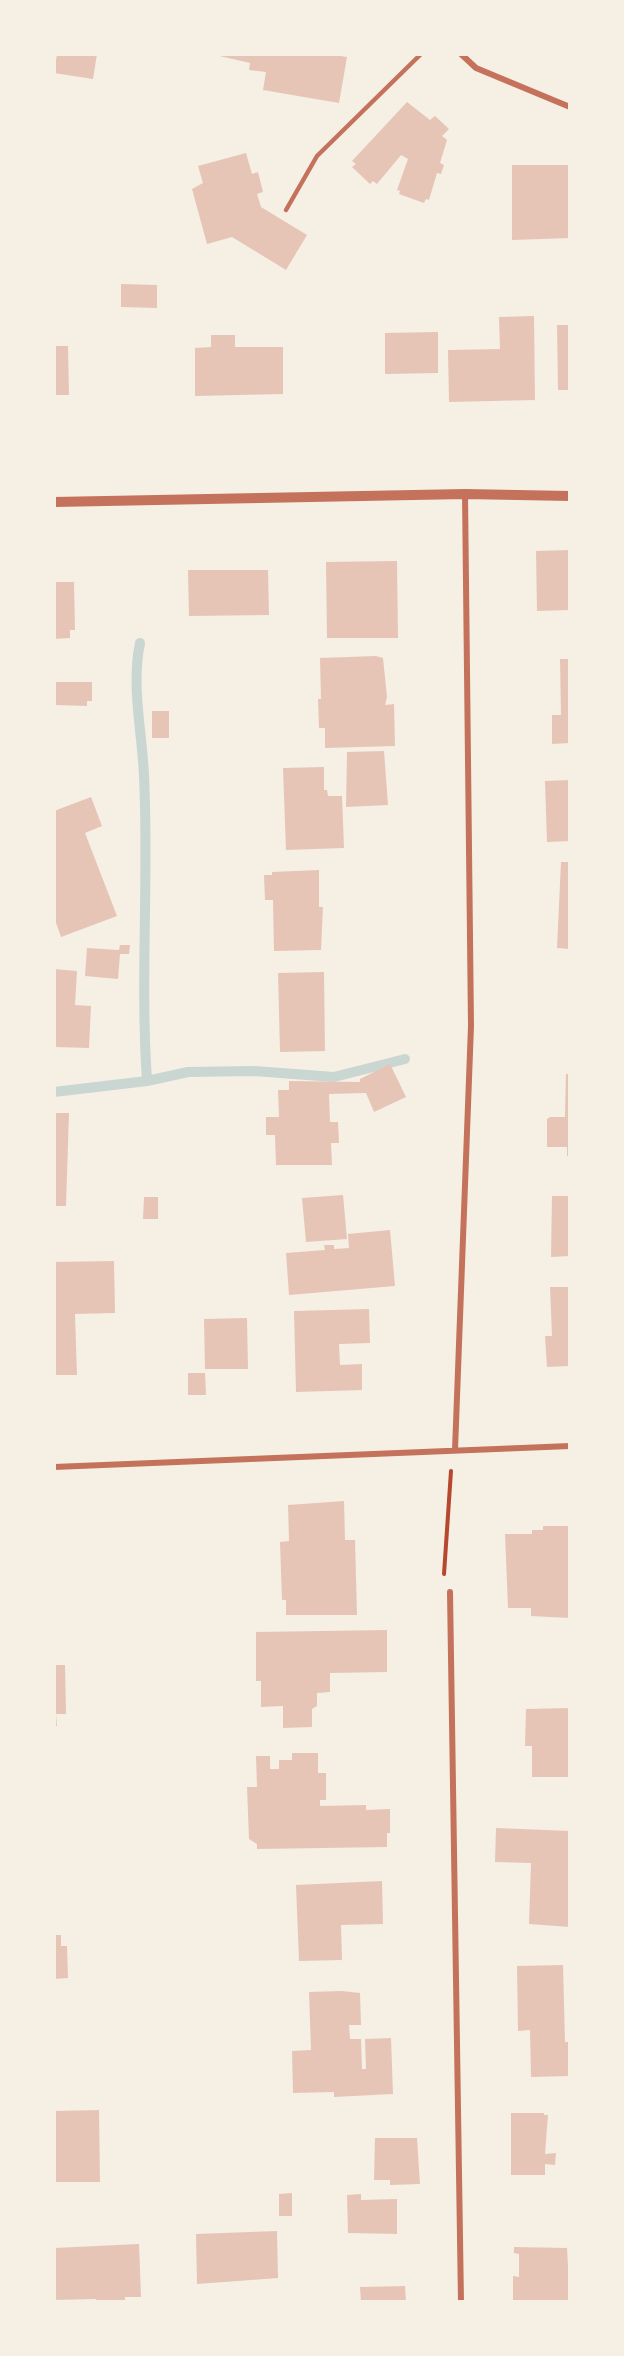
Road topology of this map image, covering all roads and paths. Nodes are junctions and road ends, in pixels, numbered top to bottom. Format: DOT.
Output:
graph roads {
  1 [pos="421,54"];
  2 [pos="461,54"];
  3 [pos="570,107"];
  4 [pos="286,210"];
  5 [pos="465,494"];
  6 [pos="570,496"];
  7 [pos="54,502"];
  8 [pos="570,1446"];
  9 [pos="454,1450"];
  10 [pos="54,1467"];
  11 [pos="450,1592"];
  12 [pos="461,2302"];
  1 -- 4 [label="lane"];
  2 -- 3 [label="street"];
  5 -- 6 [label="street"];
  5 -- 7 [label="street"];
  5 -- 9 [label="street"];
  8 -- 9 [label="street"];
  9 -- 10 [label="street"];
  9 -- 11 [label="path"];
  11 -- 12 [label="street"];
}
